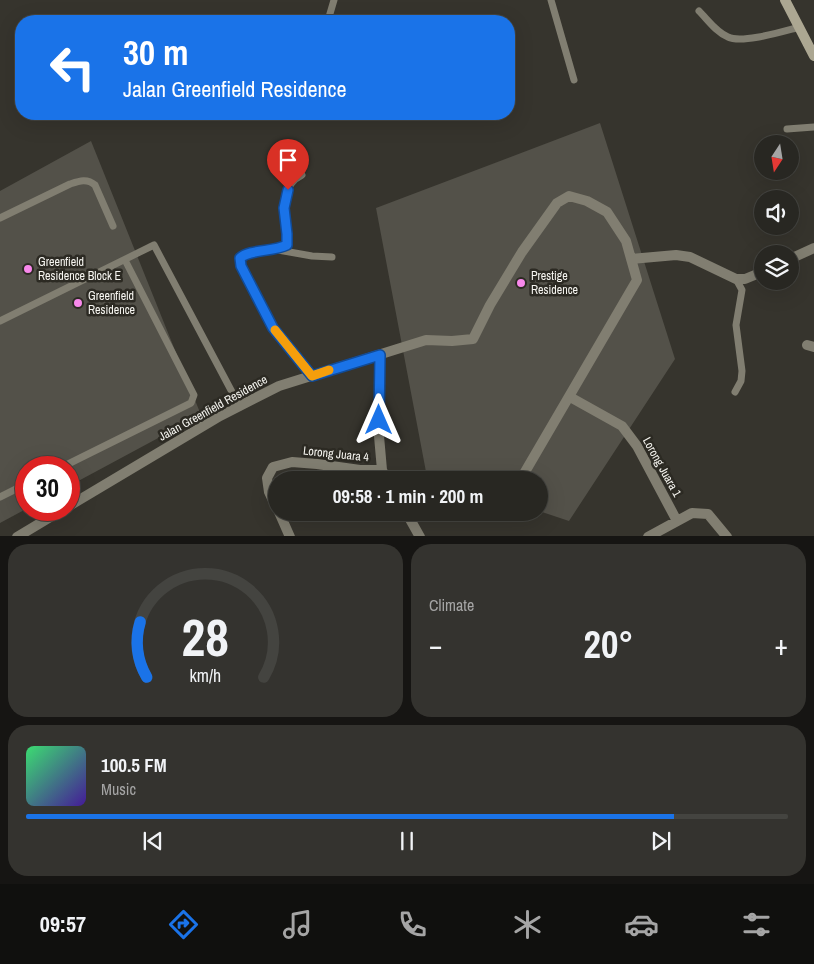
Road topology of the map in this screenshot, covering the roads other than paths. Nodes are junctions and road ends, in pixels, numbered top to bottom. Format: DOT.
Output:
graph roads {
  1 [pos="334,0"];
  2 [pos="551,0"];
  3 [pos="785,0"];
  4 [pos="699,11"];
  5 [pos="330,15"];
  6 [pos="800,27"];
  7 [pos="814,56"];
  8 [pos="574,80"];
  9 [pos="814,127"];
  10 [pos="787,129"];
  11 [pos="302,175"];
  12 [pos="0,218"];
  13 [pos="113,226"];
  14 [pos="814,248"];
  15 [pos="278,250"];
  16 [pos="799,255"];
  17 [pos="332,257"];
  18 [pos="631,259"];
  19 [pos="125,260"];
  20 [pos="754,276"];
  21 [pos="736,279"];
  22 [pos="0,321"];
  23 [pos="380,355"];
  24 [pos="312,376"];
  25 [pos="735,392"];
  26 [pos="570,396"];
  27 [pos="240,407"];
  28 [pos="80,458"];
  29 [pos="382,470"];
  30 [pos="271,471"];
  31 [pos="526,471"];
  32 [pos="15,490"];
  33 [pos="0,497"];
  34 [pos="80,499"];
  35 [pos="43,521"];
  36 [pos="283,521"];
  37 [pos="411,521"];
  38 [pos="678,521"];
  39 [pos="18,536"];
  40 [pos="290,536"];
  41 [pos="420,536"];
  42 [pos="648,536"];
  43 [pos="727,536"];
  1 -- 5 [label="lane"];
  2 -- 8 [label="lane"];
  3 -- 6 [label="main road"];
  4 -- 6 [label="lane"];
  6 -- 7 [label="main road"];
  9 -- 10 [label="lane"];
  11 -- 15 [label="lane"];
  12 -- 13 [label="lane"];
  14 -- 16 [label="street"];
  15 -- 17 [label="lane"];
  15 -- 24 [label="lane"];
  18 -- 21 [label="street"];
  18 -- 23 [label="street, Jalan Greenfield Residence"];
  18 -- 26 [label="street"];
  19 -- 22 [label="lane"];
  19 -- 27 [label="lane"];
  19 -- 28 [label="lane"];
  20 -- 21 [label="street"];
  21 -- 25 [label="lane"];
  23 -- 24 [label="street, Jalan Greenfield Residence"];
  23 -- 29 [label="street"];
  24 -- 27 [label="street, Jalan Greenfield Residence"];
  26 -- 31 [label="street"];
  26 -- 38 [label="street, Lorong Juara 1"];
  27 -- 34 [label="street, Jalan Greenfield Residence"];
  29 -- 30 [label="street, Lorong Juara 4"];
  32 -- 33 [label="lane"];
  35 -- 39 [label="street"];
  36 -- 40 [label="street"];
  37 -- 41 [label="street"];
  38 -- 42 [label="street"];
  38 -- 43 [label="street"];
}
